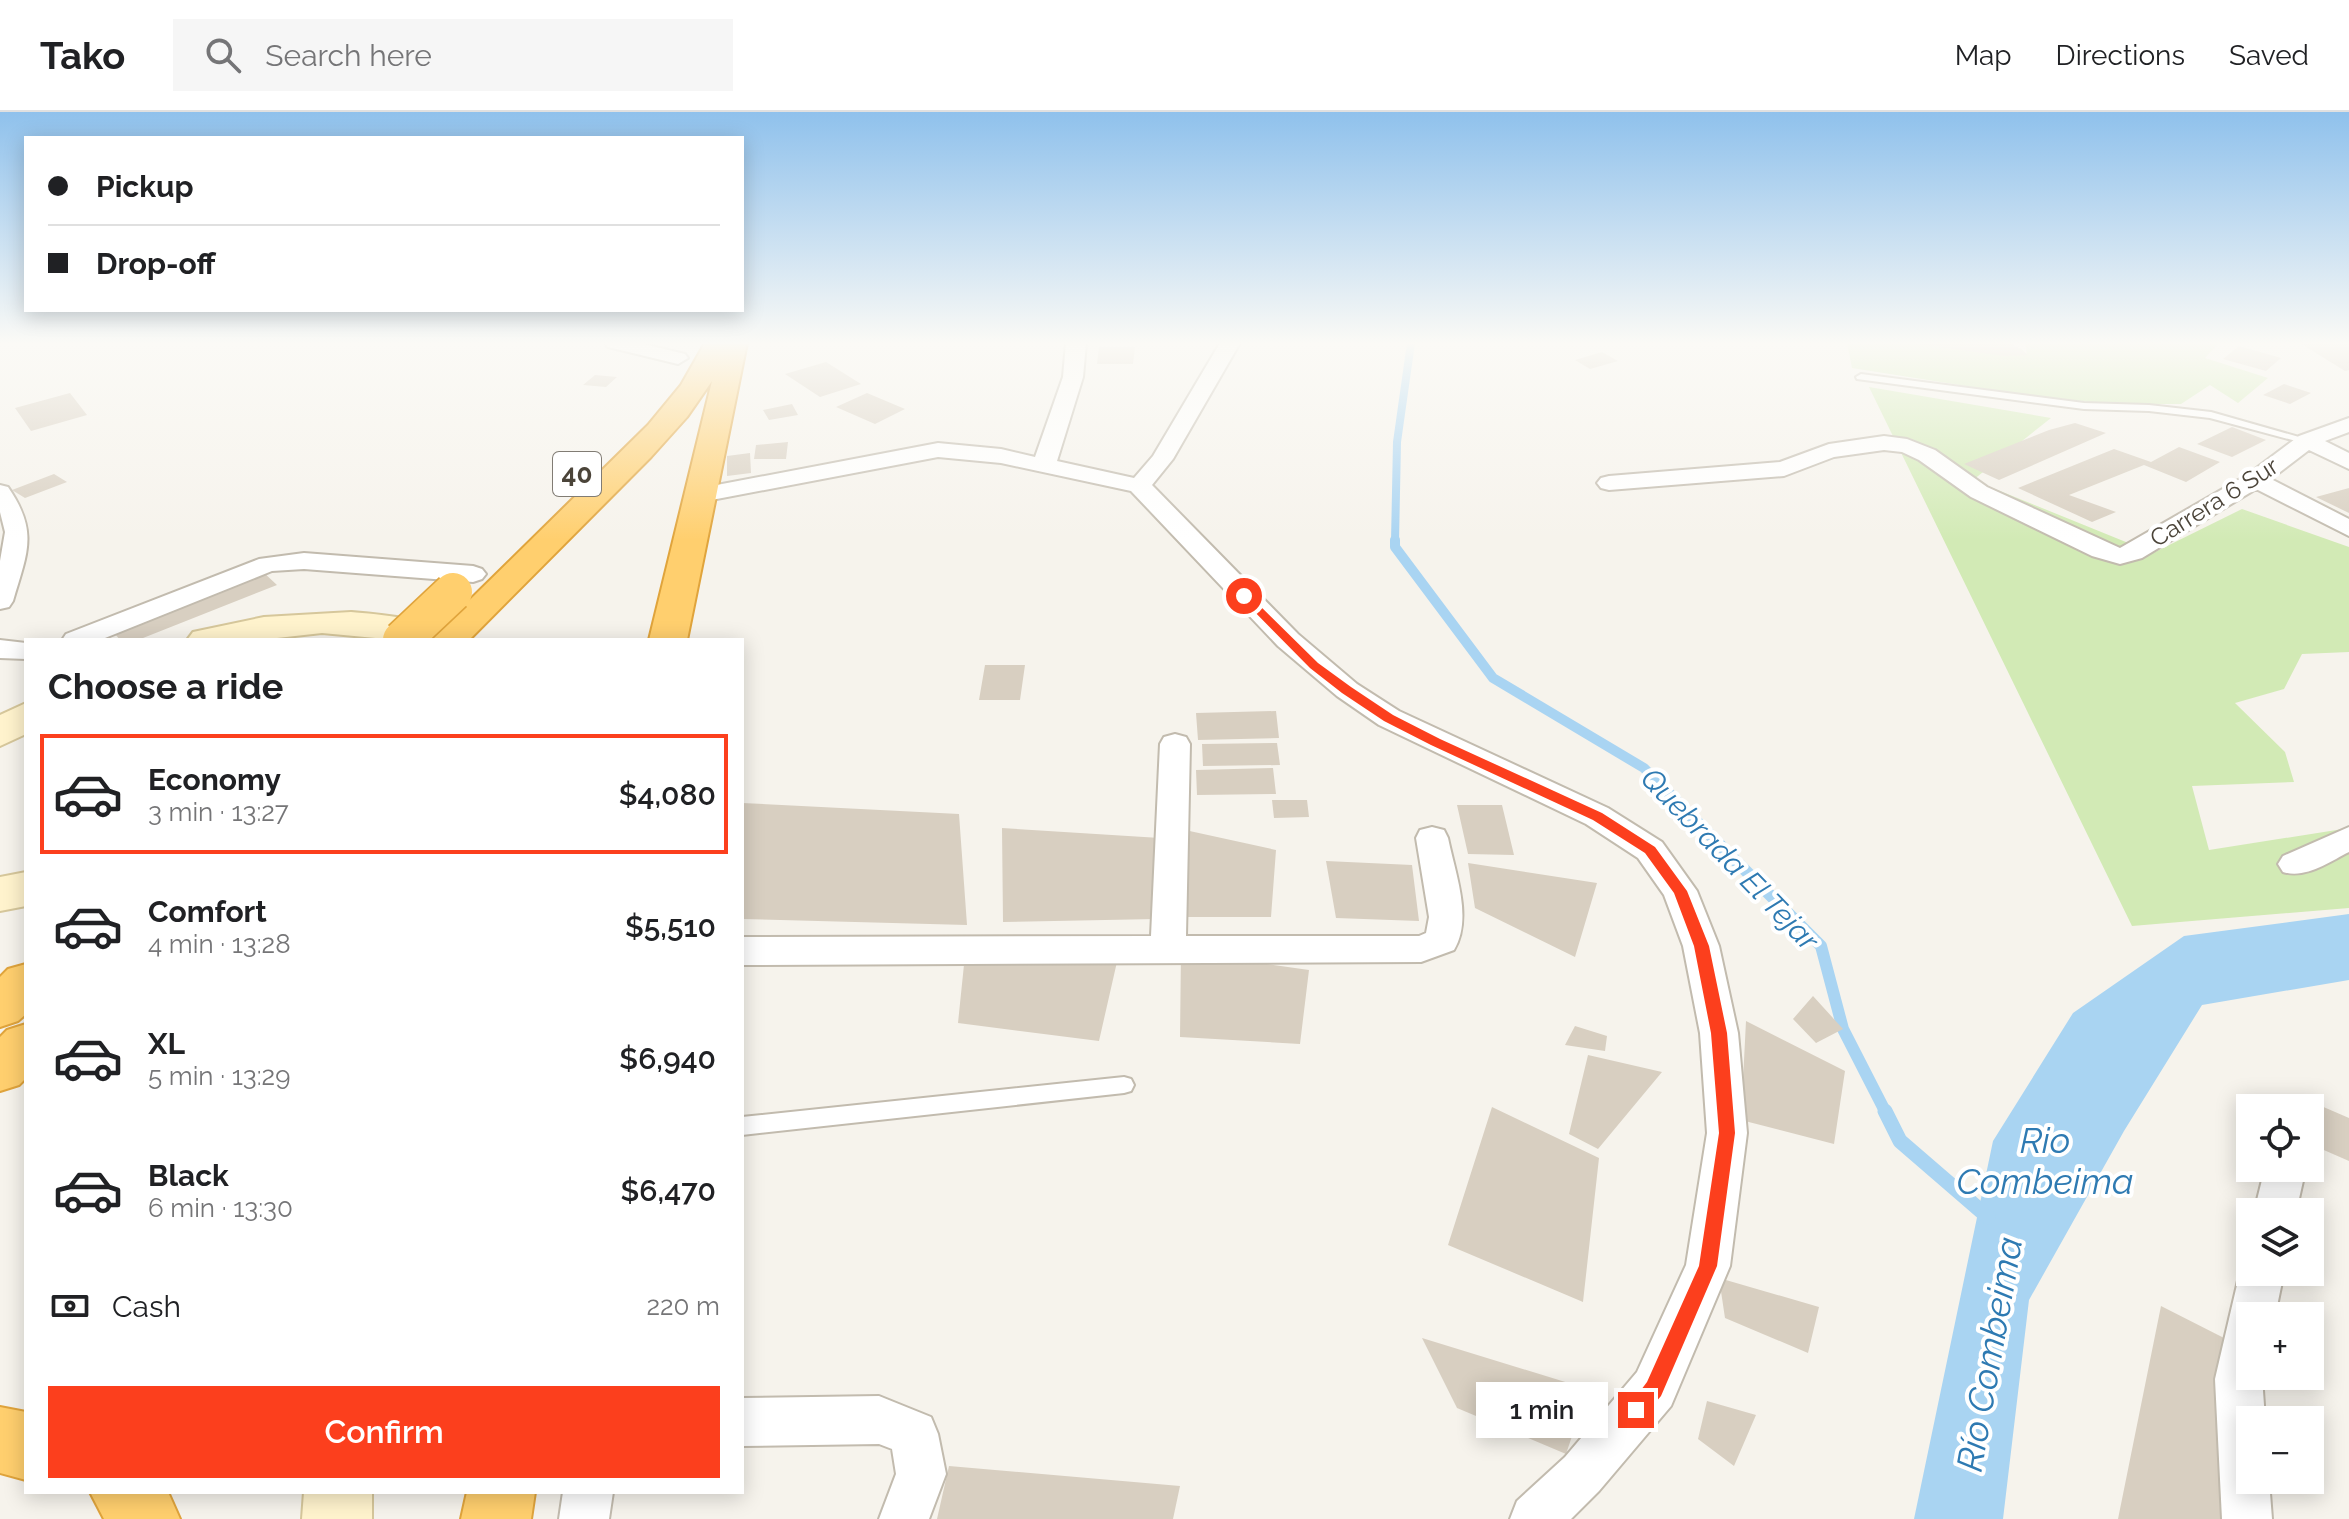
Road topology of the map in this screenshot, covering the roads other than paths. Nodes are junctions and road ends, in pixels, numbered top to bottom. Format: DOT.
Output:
graph roads {
  1 [pos="639,409"];
  2 [pos="676,409"];
  3 [pos="720,409"];
  4 [pos="1063,409"];
  5 [pos="1192,409"];
  6 [pos="2155,409"];
  7 [pos="2349,424"];
  8 [pos="2307,441"];
  9 [pos="2349,462"];
  10 [pos="1044,465"];
  11 [pos="2255,480"];
  12 [pos="1609,483"];
  13 [pos="1139,486"];
  14 [pos="0,492"];
  15 [pos="701,495"];
  16 [pos="2349,529"];
  17 [pos="473,587"];
  18 [pos="0,601"];
  19 [pos="81,638"];
  20 [pos="217,638"];
  21 [pos="405,638"];
  22 [pos="432,638"];
  23 [pos="449,638"];
  24 [pos="668,638"];
  25 [pos="0,648"];
  26 [pos="24,651"];
  27 [pos="24,717"];
  28 [pos="0,733"];
  29 [pos="1175,744"];
  30 [pos="1432,838"];
  31 [pos="2349,838"];
  32 [pos="2295,864"];
  33 [pos="24,889"];
  34 [pos="0,894"];
  35 [pos="1168,949"];
  36 [pos="744,951"];
  37 [pos="24,985"];
  38 [pos="0,1007"];
  39 [pos="24,1047"];
  40 [pos="0,1069"];
  41 [pos="1124,1085"];
  42 [pos="744,1126"];
  43 [pos="2239,1390"];
  44 [pos="744,1422"];
  45 [pos="0,1440"];
  46 [pos="24,1446"];
  47 [pos="127,1494"];
  48 [pos="338,1494"];
  49 [pos="501,1494"];
  50 [pos="588,1494"];
  51 [pos="145,1519"];
  52 [pos="337,1519"];
  53 [pos="496,1519"];
  54 [pos="584,1519"];
  55 [pos="904,1519"];
  56 [pos="1535,1519"];
  57 [pos="2247,1519"];
  1 -- 17 [label="highway, 40"];
  2 -- 17 [label="highway, 40"];
  3 -- 15 [label="highway"];
  4 -- 10 [label="street"];
  5 -- 13 [label="street"];
  6 -- 8 [label="lane"];
  7 -- 8 [label="street, Carrera 6 Sur"];
  8 -- 9 [label="street"];
  8 -- 11 [label="street, Carrera 6 Sur"];
  10 -- 13 [label="street"];
  10 -- 15 [label="street"];
  11 -- 12 [label="street, Carrera 6 Sur"];
  11 -- 16 [label="street"];
  13 -- 56 [label="street"];
  14 -- 18 [label="street"];
  15 -- 24 [label="highway"];
  17 -- 19 [label="street"];
  17 -- 21 [label="highway, 40, bridge"];
  17 -- 23 [label="highway, 40"];
  20 -- 22 [label="main road"];
  25 -- 26 [label="street"];
  27 -- 28 [label="main road"];
  29 -- 35 [label="street"];
  30 -- 35 [label="street"];
  31 -- 32 [label="street"];
  33 -- 34 [label="main road"];
  35 -- 36 [label="street"];
  37 -- 38 [label="highway"];
  39 -- 40 [label="highway"];
  41 -- 42 [label="lane"];
  43 -- 57 [label="street"];
  44 -- 55 [label="street"];
  45 -- 46 [label="highway"];
  47 -- 51 [label="highway"];
  48 -- 52 [label="main road"];
  49 -- 53 [label="highway"];
  50 -- 54 [label="street"];
}
